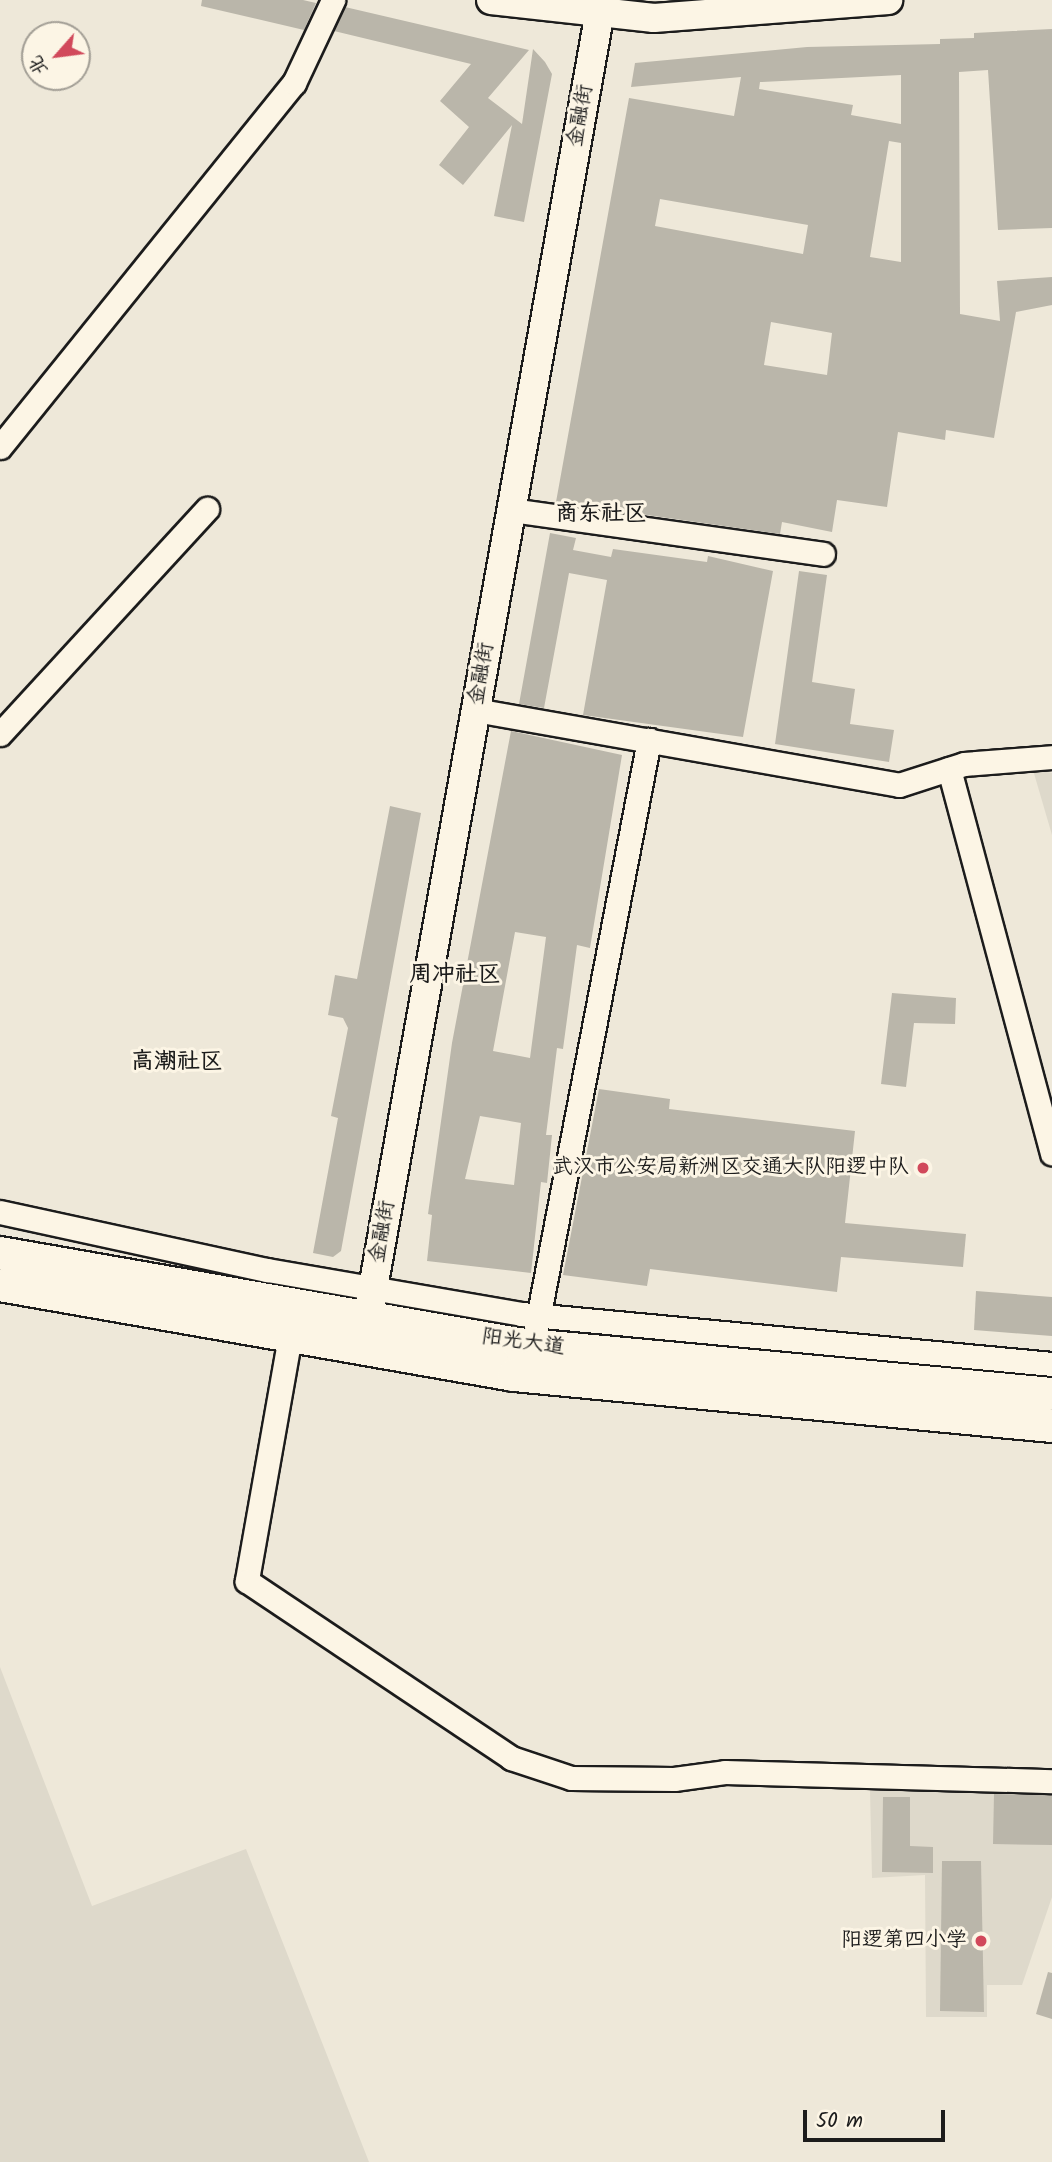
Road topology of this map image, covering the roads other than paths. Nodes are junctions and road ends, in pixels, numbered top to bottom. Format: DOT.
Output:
graph roads {
  1 [pos="333,0"];
  2 [pos="491,0"];
  3 [pos="888,0"];
  4 [pos="600,7"];
  5 [pos="0,447"];
  6 [pos="207,509"];
  7 [pos="511,510"];
  8 [pos="823,554"];
  9 [pos="475,710"];
  10 [pos="0,734"];
  11 [pos="649,740"];
  12 [pos="1052,757"];
  13 [pos="949,769"];
  14 [pos="1052,1153"];
  15 [pos="0,1212"];
  16 [pos="0,1253"];
  17 [pos="0,1285"];
  18 [pos="370,1303"];
  19 [pos="536,1331"];
  20 [pos="290,1336"];
  21 [pos="362,1348"];
  22 [pos="1052,1364"];
  23 [pos="1052,1394"];
  24 [pos="1052,1426"];
  25 [pos="1052,1781"];
  1 -- 5 [label="street"];
  2 -- 4 [label="street"];
  3 -- 4 [label="street"];
  4 -- 7 [label="street, 金融街"];
  6 -- 10 [label="street"];
  7 -- 8 [label="street"];
  7 -- 9 [label="street, 金融街"];
  9 -- 11 [label="street"];
  9 -- 18 [label="street, 金融街"];
  11 -- 13 [label="street"];
  11 -- 19 [label="street"];
  12 -- 13 [label="street"];
  13 -- 14 [label="street"];
  15 -- 18 [label="street"];
  16 -- 18 [label="main road, 阳光大道"];
  17 -- 20 [label="main road, 阳光大道"];
  18 -- 19 [label="main road, 阳光大道"];
  18 -- 21 [label="street, 金融街"];
  19 -- 22 [label="street"];
  19 -- 23 [label="main road, 阳光大道"];
  20 -- 21 [label="main road, 阳光大道"];
  20 -- 25 [label="street"];
  21 -- 24 [label="main road, 阳光大道"];
}
